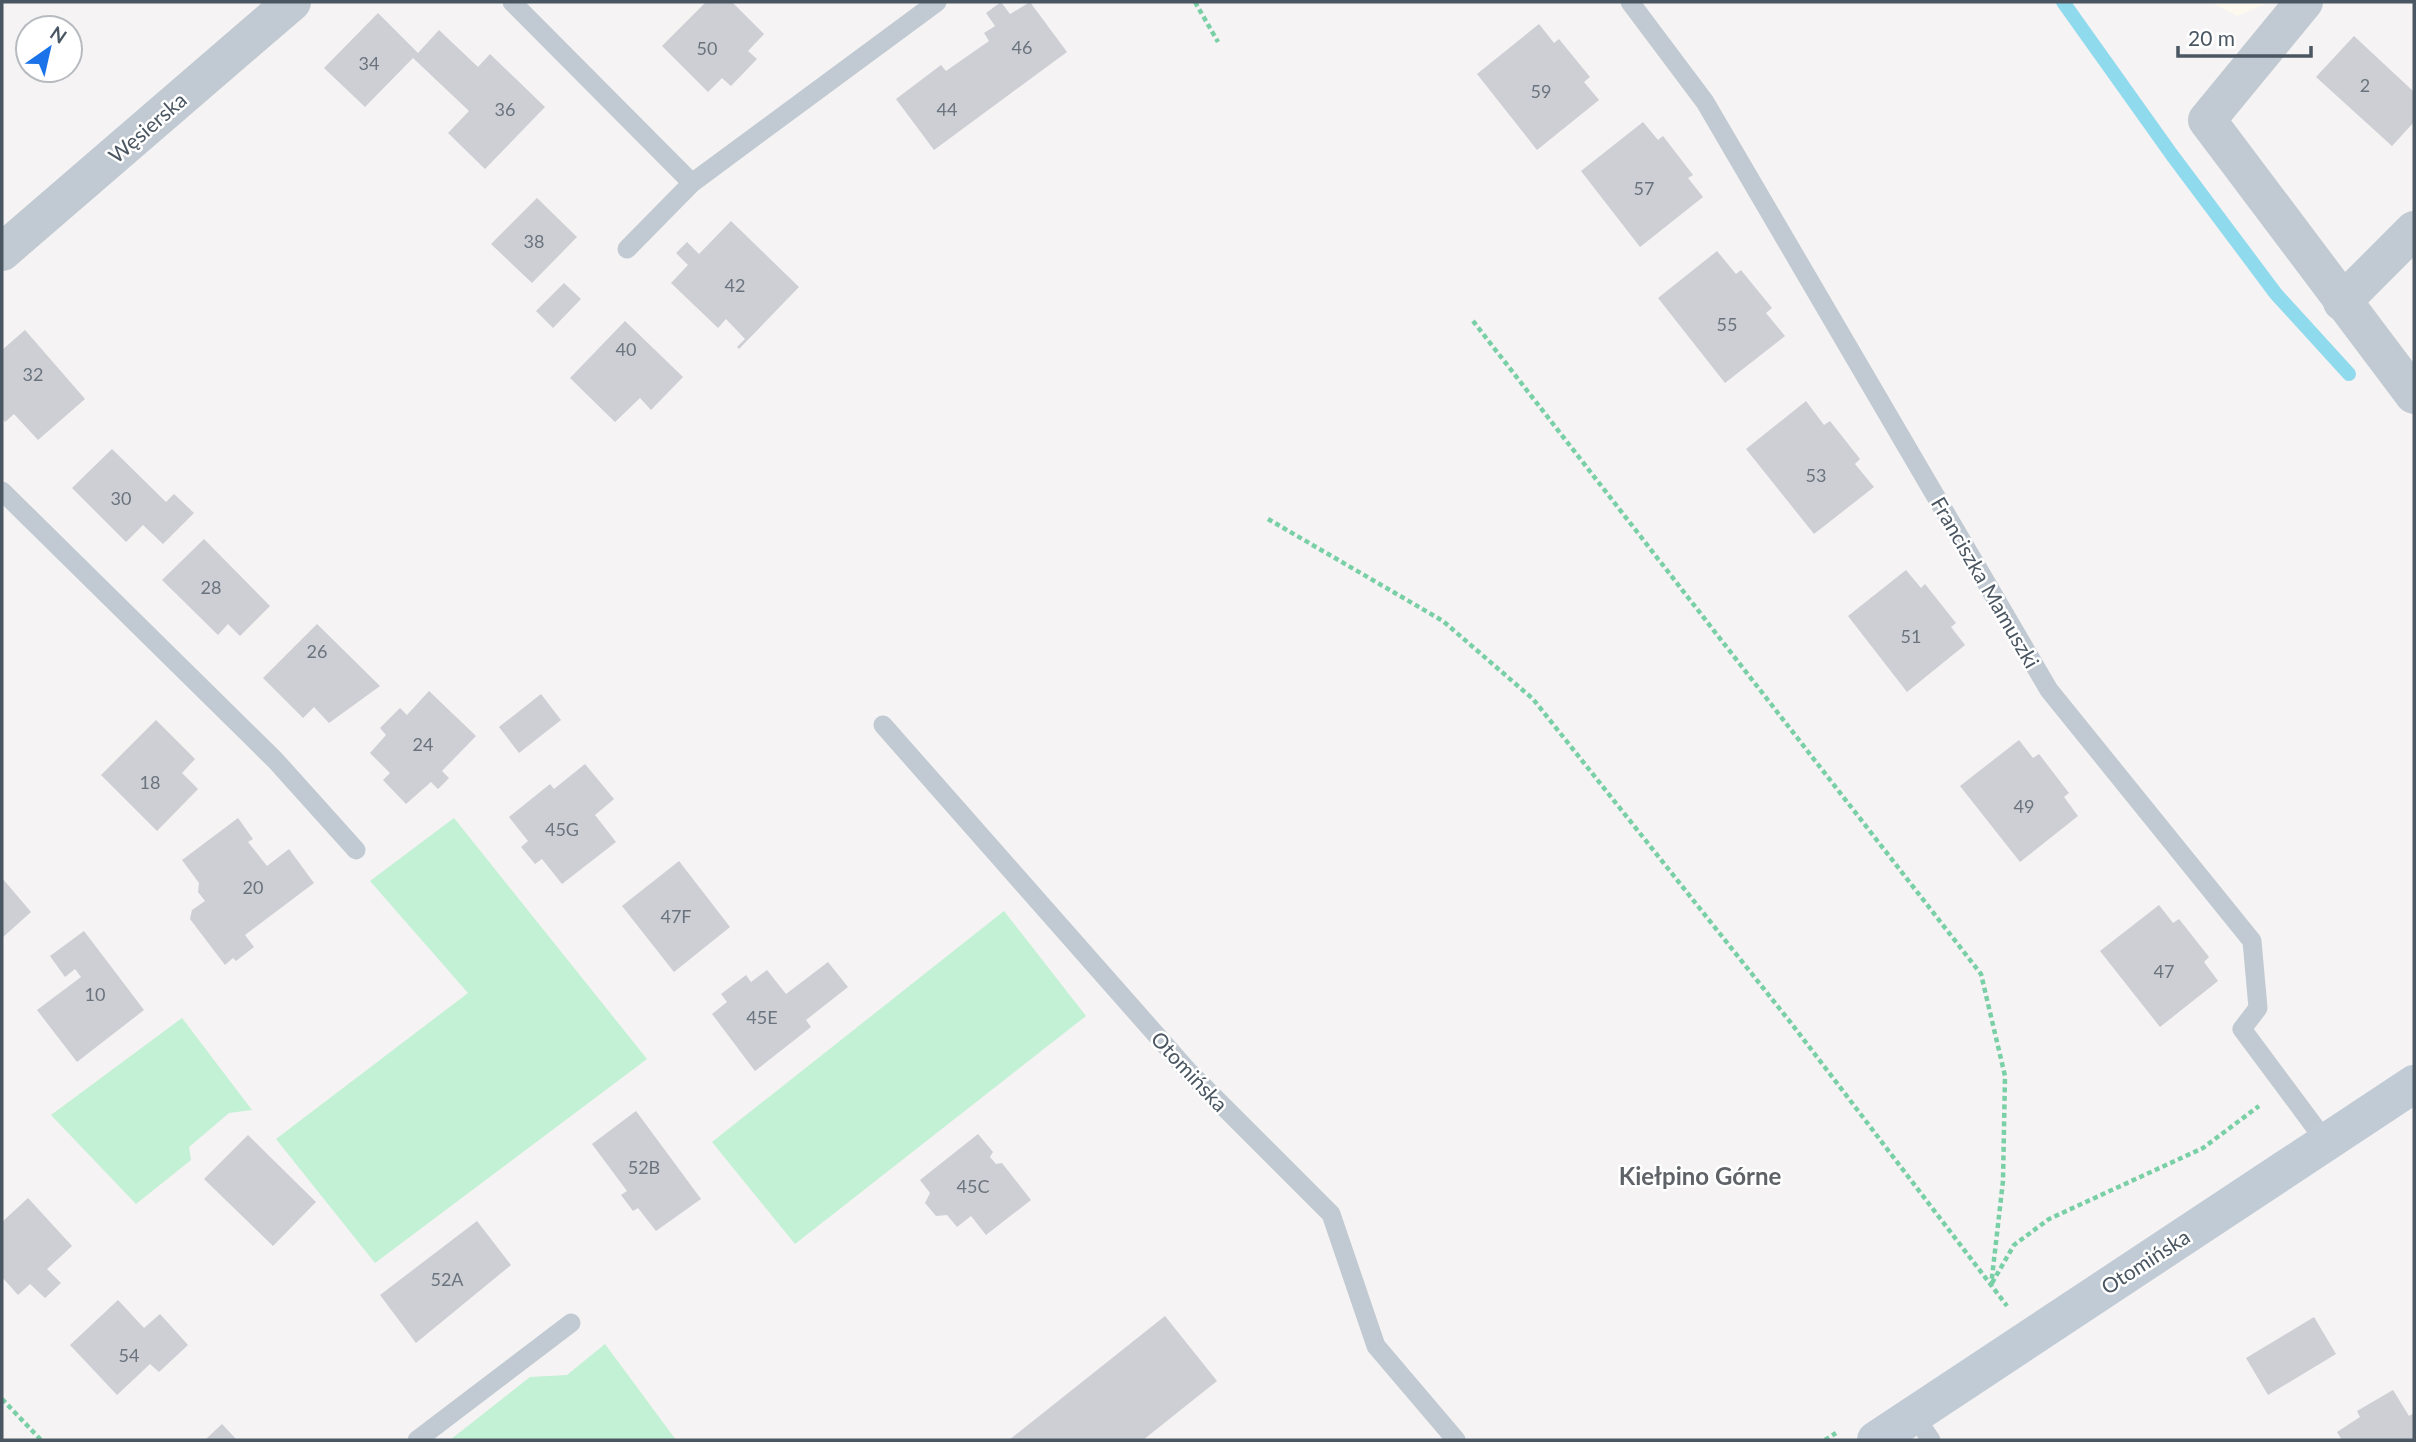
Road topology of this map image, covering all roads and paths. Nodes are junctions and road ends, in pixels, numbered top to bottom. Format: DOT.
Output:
graph roads {
  1 [pos="292,2"];
  2 [pos="512,2"];
  3 [pos="937,2"];
  4 [pos="1195,2"];
  5 [pos="1630,2"];
  6 [pos="2304,2"];
  7 [pos="1218,42"];
  8 [pos="692,183"];
  9 [pos="2414,230"];
  10 [pos="627,249"];
  11 [pos="2,252"];
  12 [pos="2342,302"];
  13 [pos="1473,321"];
  14 [pos="2414,395"];
  15 [pos="2,491"];
  16 [pos="1268,519"];
  17 [pos="883,725"];
  18 [pos="356,850"];
  19 [pos="2414,1084"];
  20 [pos="2285,1086"];
  21 [pos="2326,1142"];
  22 [pos="1991,1286"];
  23 [pos="571,1323"];
  24 [pos="2,1399"];
  25 [pos="1923,1427"];
  26 [pos="41,1440"];
  27 [pos="417,1440"];
  28 [pos="1456,1440"];
  29 [pos="1876,1440"];
  1 -- 11 [label="street, Węsierska"];
  2 -- 8 [label="lane"];
  3 -- 8 [label="lane"];
  4 -- 7 [label="path"];
  5 -- 20 [label="lane, Franciszka Mamuszki"];
  6 -- 12 [label="street"];
  8 -- 10 [label="lane"];
  9 -- 12 [label="street"];
  12 -- 14 [label="street"];
  13 -- 22 [label="path"];
  15 -- 18 [label="lane"];
  16 -- 22 [label="path"];
  17 -- 28 [label="lane, Otomińska"];
  19 -- 21 [label="street, Otomińska"];
  20 -- 21 [label="lane, Franciszka Mamuszki"];
  20 -- 22 [label="path"];
  21 -- 25 [label="street, Otomińska"];
  23 -- 27 [label="lane"];
  24 -- 26 [label="path"];
  25 -- 29 [label="street, Otomińska"];
}
